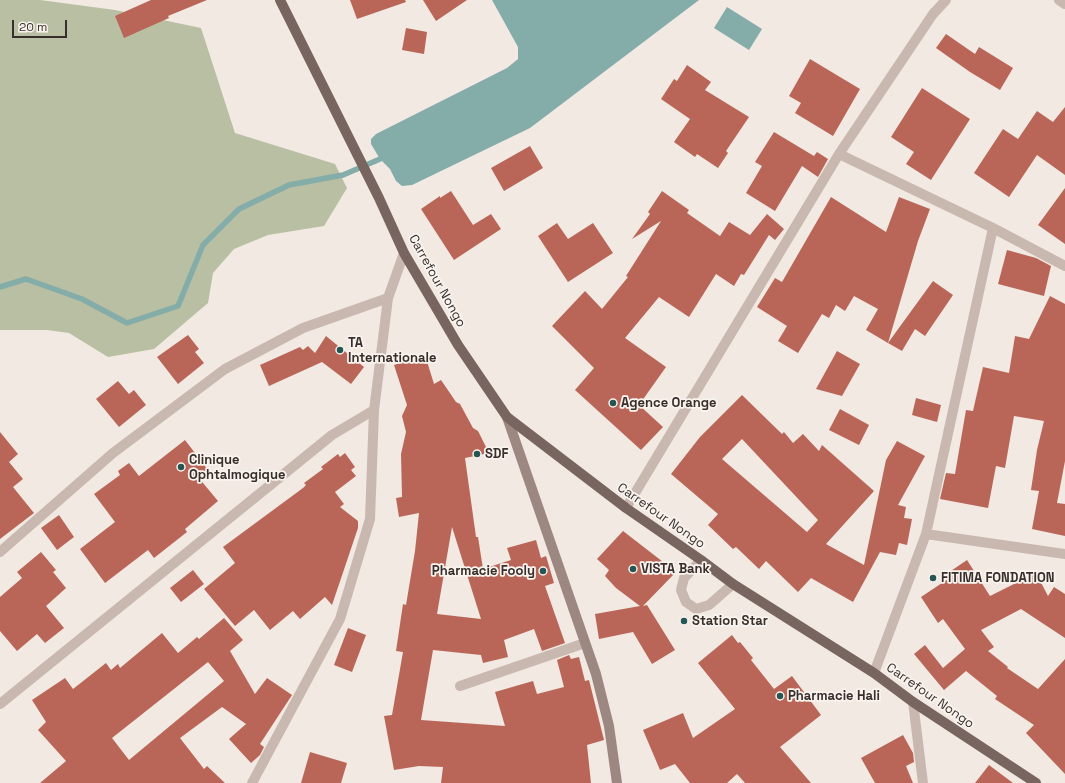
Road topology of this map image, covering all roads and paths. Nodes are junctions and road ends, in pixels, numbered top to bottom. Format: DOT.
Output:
graph roads {
  1 [pos="280,0"];
  2 [pos="946,0"];
  3 [pos="1059,0"];
  4 [pos="1065,4"];
  5 [pos="839,154"];
  6 [pos="993,228"];
  7 [pos="404,253"];
  8 [pos="1065,266"];
  9 [pos="388,298"];
  10 [pos="374,410"];
  11 [pos="507,417"];
  12 [pos="626,508"];
  13 [pos="926,534"];
  14 [pos="0,552"];
  15 [pos="1065,554"];
  16 [pos="701,560"];
  17 [pos="733,584"];
  18 [pos="585,643"];
  19 [pos="874,673"];
  20 [pos="460,686"];
  21 [pos="913,702"];
  22 [pos="0,704"];
  23 [pos="252,783"];
  24 [pos="617,783"];
  25 [pos="923,783"];
  26 [pos="1036,783"];
  1 -- 7 [label="main road, Carrefour Nongo"];
  2 -- 5 [label="street"];
  3 -- 4 [label="street"];
  5 -- 6 [label="street"];
  5 -- 12 [label="street"];
  6 -- 8 [label="street"];
  6 -- 13 [label="street"];
  7 -- 9 [label="street"];
  7 -- 11 [label="main road, Carrefour Nongo"];
  9 -- 10 [label="street"];
  9 -- 14 [label="street"];
  10 -- 22 [label="street"];
  10 -- 23 [label="street"];
  11 -- 12 [label="main road, Carrefour Nongo"];
  11 -- 18 [label="street"];
  12 -- 16 [label="main road, Carrefour Nongo"];
  13 -- 15 [label="street"];
  13 -- 19 [label="street"];
  16 -- 17 [label="main road, Carrefour Nongo"];
  16 -- 17 [label="street"];
  17 -- 19 [label="main road, Carrefour Nongo"];
  18 -- 20 [label="street"];
  18 -- 24 [label="street"];
  19 -- 21 [label="main road, Carrefour Nongo"];
  21 -- 25 [label="street"];
  21 -- 26 [label="main road, Carrefour Nongo"];
}
